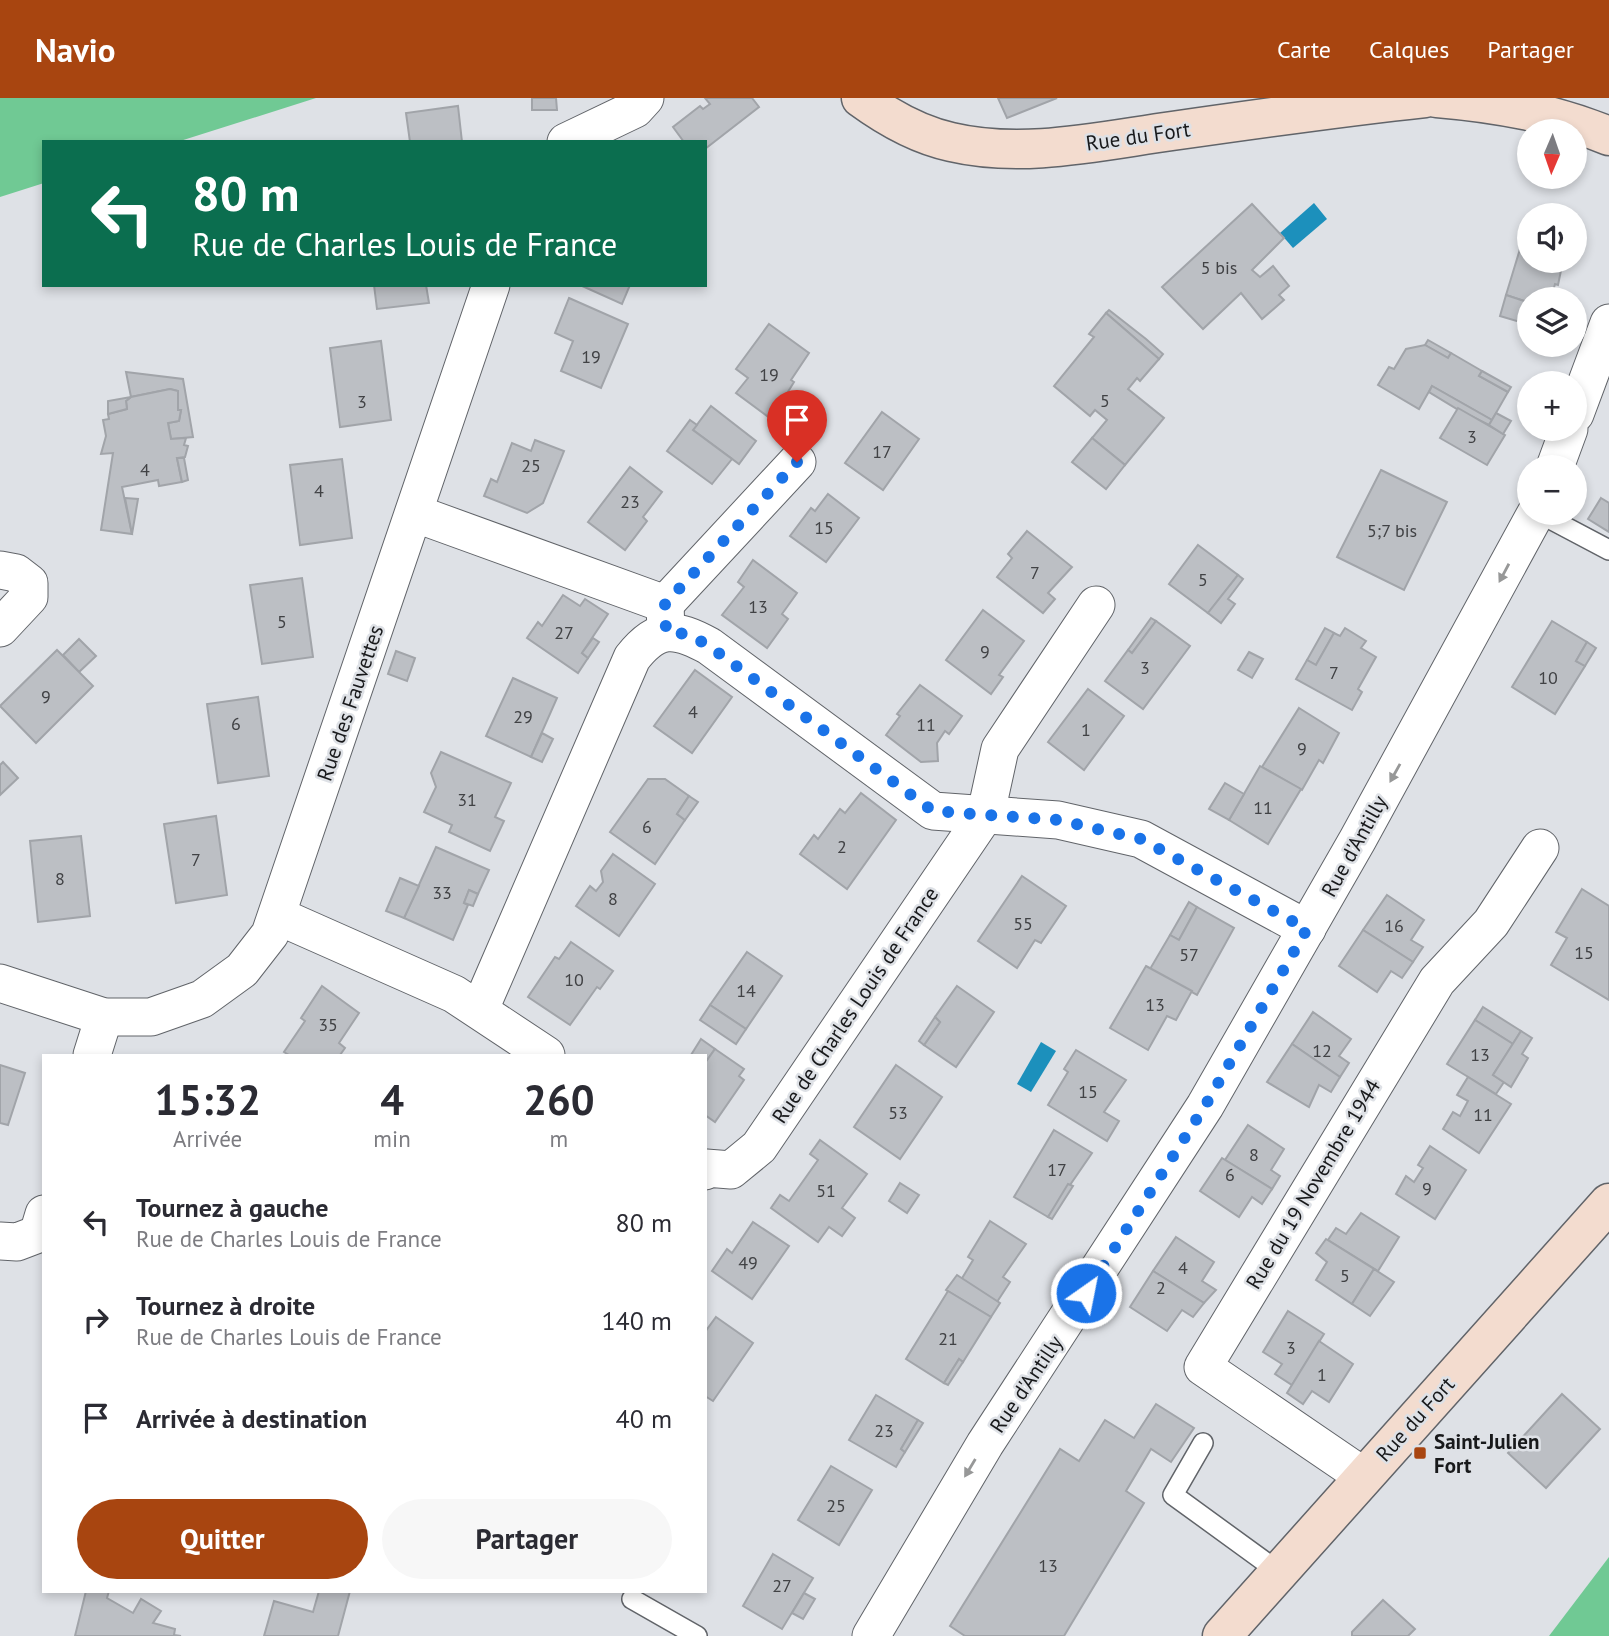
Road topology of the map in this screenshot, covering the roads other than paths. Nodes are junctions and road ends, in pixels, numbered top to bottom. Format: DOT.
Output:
graph roads {
  1 [pos="645,98"];
  2 [pos="861,98"];
  3 [pos="1425,98"];
  4 [pos="1437,98"];
  5 [pos="1609,136"];
  6 [pos="570,140"];
  7 [pos="490,287"];
  8 [pos="1609,323"];
  9 [pos="1587,382"];
  10 [pos="797,462"];
  11 [pos="414,513"];
  12 [pos="1531,525"];
  13 [pos="1561,525"];
  14 [pos="1609,550"];
  15 [pos="15,576"];
  16 [pos="1096,605"];
  17 [pos="666,618"];
  18 [pos="0,628"];
  19 [pos="986,813"];
  20 [pos="1540,848"];
  21 [pos="278,916"];
  22 [pos="1307,929"];
  23 [pos="0,983"];
  24 [pos="480,1009"];
  25 [pos="104,1017"];
  26 [pos="92,1054"];
  27 [pos="545,1054"];
  28 [pos="707,1169"];
  29 [pos="1608,1206"];
  30 [pos="42,1221"];
  31 [pos="0,1241"];
  32 [pos="1203,1443"];
  33 [pos="1363,1476"];
  34 [pos="1279,1572"];
  35 [pos="632,1599"];
  36 [pos="697,1636"];
  37 [pos="871,1636"];
  38 [pos="1222,1636"];
  1 -- 6 [label="street"];
  2 -- 3 [label="main road, Rue du Fort"];
  4 -- 5 [label="main road"];
  7 -- 11 [label="street, Rue des Fauvettes"];
  8 -- 9 [label="street"];
  10 -- 17 [label="street"];
  11 -- 17 [label="street"];
  11 -- 21 [label="street, Rue des Fauvettes"];
  12 -- 22 [label="street, Rue d'Antilly, one-way"];
  13 -- 14 [label="lane"];
  15 -- 18 [label="street"];
  16 -- 19 [label="street, Rue de Charles Louis de France"];
  17 -- 19 [label="street"];
  17 -- 24 [label="street"];
  19 -- 22 [label="street"];
  19 -- 28 [label="street, Rue de Charles Louis de France"];
  20 -- 33 [label="street, Rue du 19 Novembre 1944"];
  21 -- 24 [label="street"];
  21 -- 25 [label="street, Rue des Fauvettes"];
  22 -- 37 [label="street, Rue d'Antilly, one-way"];
  23 -- 25 [label="street, Rue des Fauvettes"];
  24 -- 27 [label="street"];
  25 -- 26 [label="street"];
  29 -- 33 [label="main road, Rue du Fort"];
  30 -- 31 [label="street"];
  32 -- 34 [label="lane"];
  33 -- 34 [label="main road, Rue du Fort"];
  34 -- 38 [label="main road, Rue du Fort"];
  35 -- 36 [label="lane"];
}
